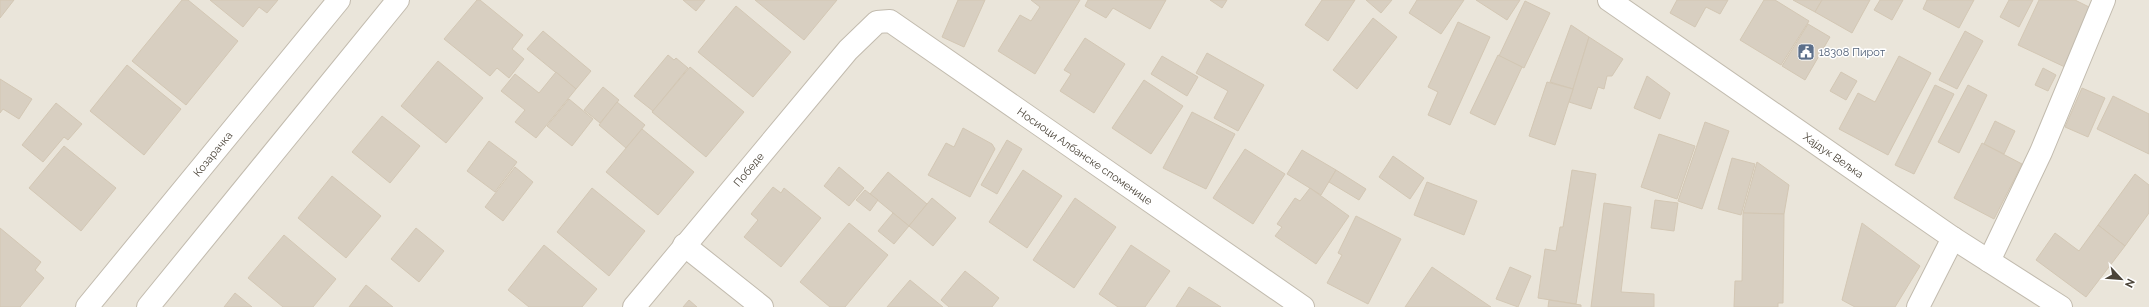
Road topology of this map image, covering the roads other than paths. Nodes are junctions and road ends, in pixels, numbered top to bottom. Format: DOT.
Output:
graph roads {
  1 [pos="338,0"];
  2 [pos="398,0"];
  3 [pos="1609,0"];
  4 [pos="2104,0"];
  5 [pos="865,33"];
  6 [pos="1953,238"];
  7 [pos="684,245"];
  8 [pos="1989,261"];
  9 [pos="87,307"];
  10 [pos="148,307"];
  11 [pos="634,307"];
  12 [pos="762,307"];
  13 [pos="1303,307"];
  14 [pos="1918,307"];
  15 [pos="2061,307"];
  1 -- 9 [label="street, Козарачка"];
  2 -- 10 [label="street"];
  3 -- 6 [label="street, Хајдук Вељка"];
  4 -- 8 [label="street"];
  5 -- 7 [label="street, Победе"];
  5 -- 13 [label="street, Носиоци Албанске споменице"];
  6 -- 8 [label="street, Хајдук Вељка"];
  6 -- 14 [label="street"];
  7 -- 11 [label="street, Победе"];
  7 -- 12 [label="street"];
  8 -- 15 [label="street, Хајдук Вељка"];
}
